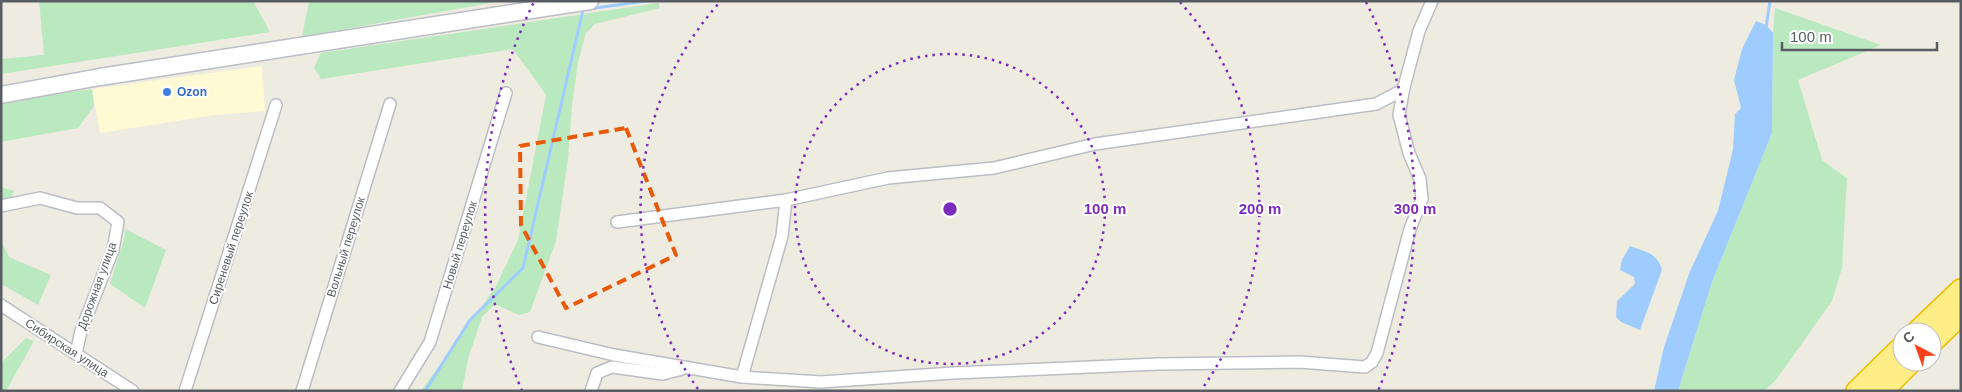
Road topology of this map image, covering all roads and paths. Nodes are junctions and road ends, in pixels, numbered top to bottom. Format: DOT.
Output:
graph roads {
  1 [pos="590,1"];
  2 [pos="1432,1"];
  3 [pos="1404,87"];
  4 [pos="506,93"];
  5 [pos="1,95"];
  6 [pos="390,104"];
  7 [pos="276,105"];
  8 [pos="786,200"];
  9 [pos="1,206"];
  10 [pos="617,222"];
  11 [pos="1961,290"];
  12 [pos="1,305"];
  13 [pos="1961,314"];
  14 [pos="1927,322"];
  15 [pos="1942,332"];
  16 [pos="538,337"];
  17 [pos="76,354"];
  18 [pos="1892,357"];
  19 [pos="687,367"];
  20 [pos="1901,372"];
  21 [pos="742,378"];
  22 [pos="133,391"];
  23 [pos="185,391"];
  24 [pos="302,391"];
  25 [pos="400,391"];
  26 [pos="590,391"];
  27 [pos="1856,391"];
  28 [pos="1882,391"];
  1 -- 5 [label="main road"];
  2 -- 3 [label="street"];
  3 -- 8 [label="street"];
  3 -- 21 [label="street"];
  4 -- 25 [label="street, Новый переулок"];
  6 -- 24 [label="street, Вольный переулок"];
  7 -- 23 [label="street, Сиреневый переулок"];
  8 -- 10 [label="street"];
  8 -- 21 [label="street"];
  9 -- 17 [label="street, Дорожная улица"];
  11 -- 14 [label="highway"];
  12 -- 17 [label="street, Сибирская улица"];
  13 -- 15 [label="highway"];
  16 -- 19 [label="street"];
  17 -- 22 [label="street, Сибирская улица"];
  18 -- 27 [label="highway"];
  19 -- 21 [label="street"];
  19 -- 26 [label="street"];
  20 -- 28 [label="highway"];
}
